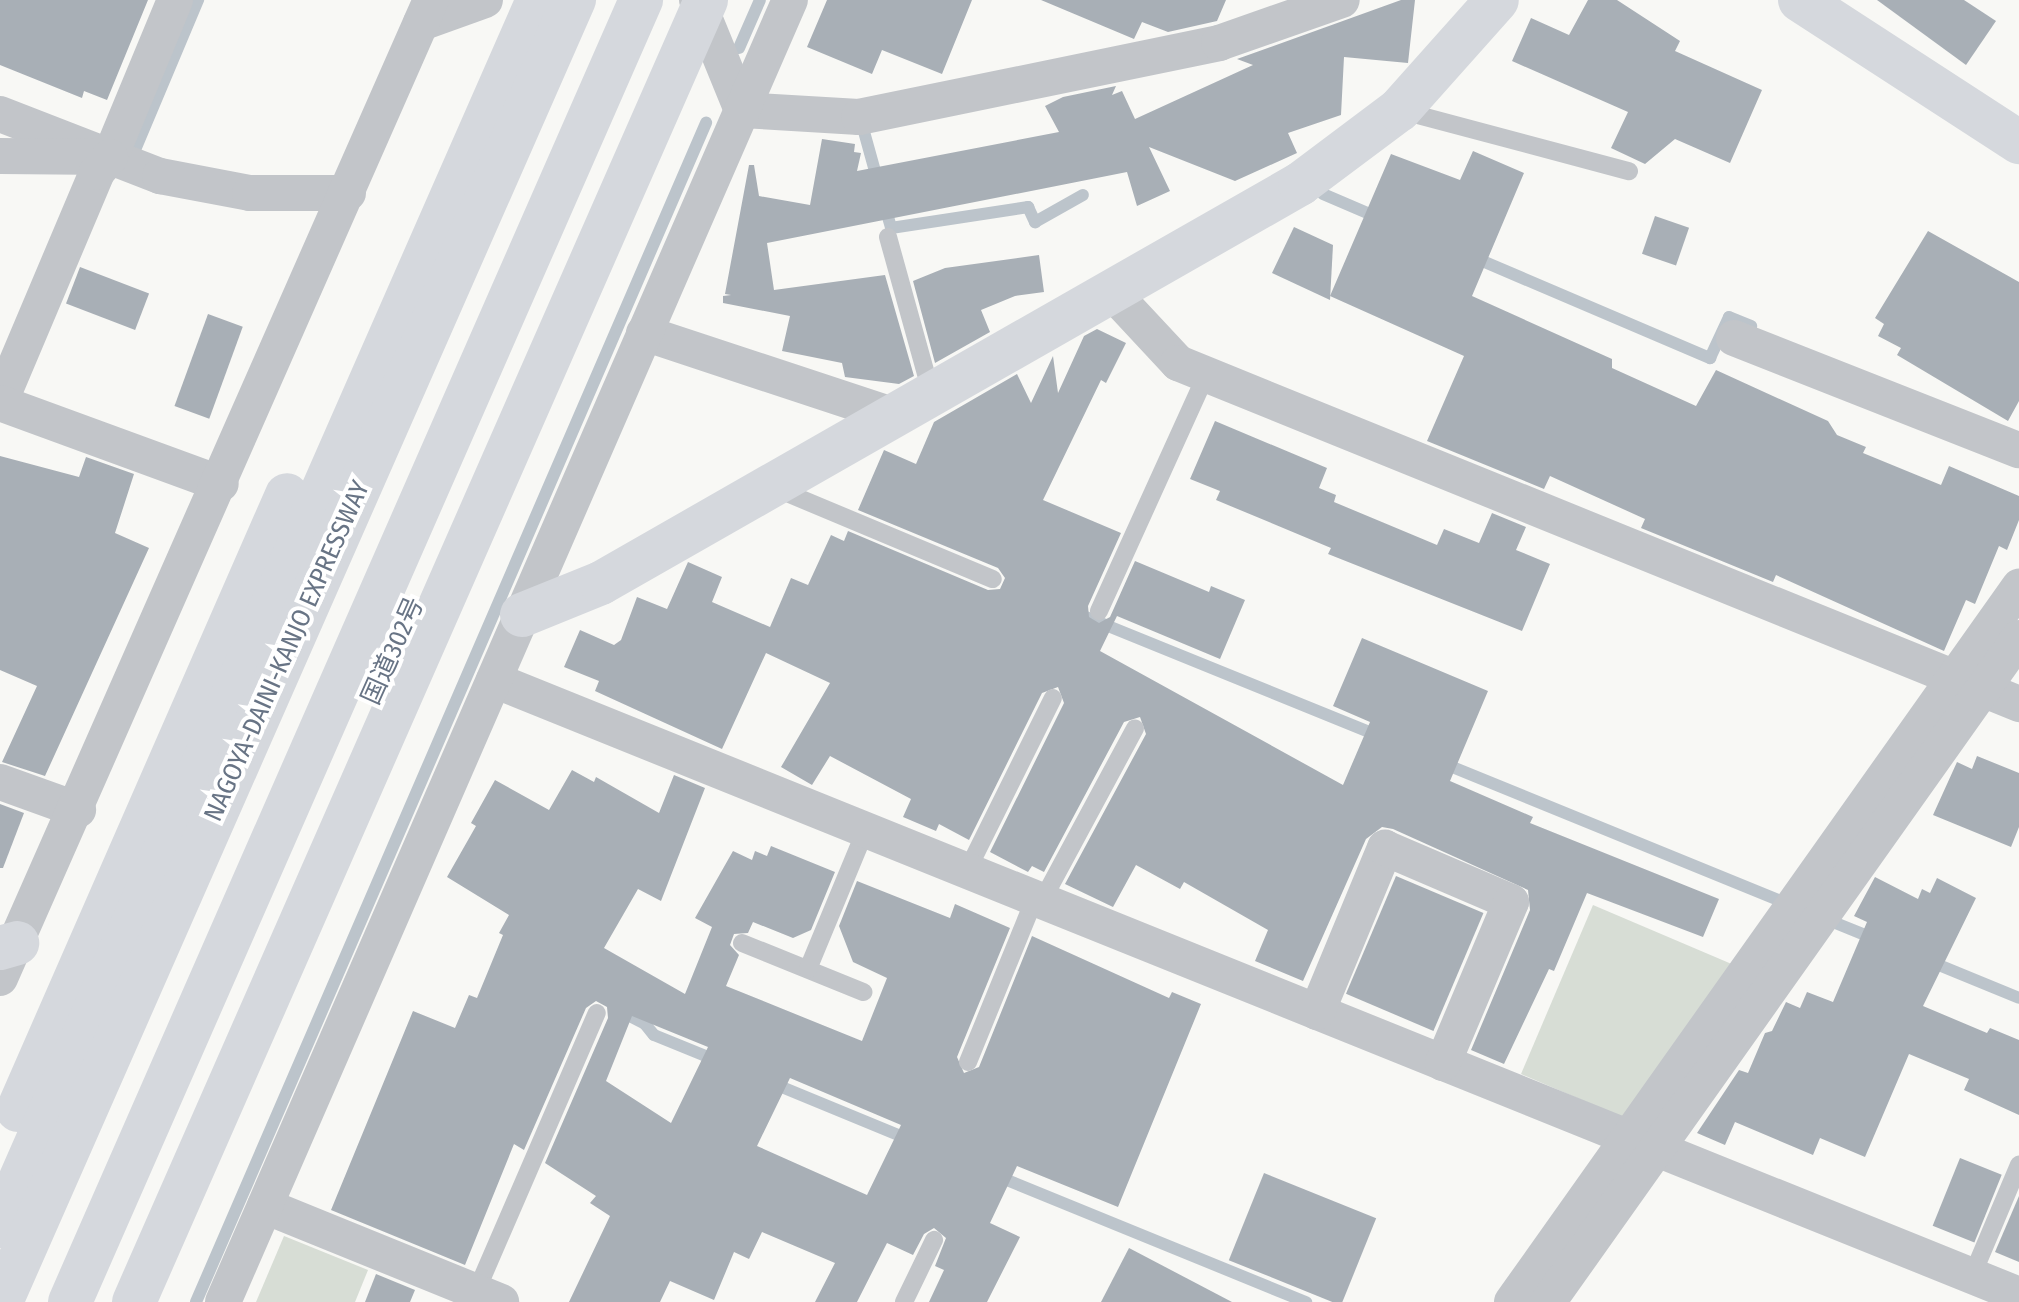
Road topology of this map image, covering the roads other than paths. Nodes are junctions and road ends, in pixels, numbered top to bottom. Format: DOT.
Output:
graph roads {
  1 [pos="175,0"];
  2 [pos="485,0"];
  3 [pos="508,0"];
  4 [pos="538,0"];
  5 [pos="574,0"];
  6 [pos="641,0"];
  7 [pos="680,0"];
  8 [pos="697,0"];
  9 [pos="706,0"];
  10 [pos="790,0"];
  11 [pos="1342,0"];
  12 [pos="1497,0"];
  13 [pos="1815,4"];
  14 [pos="1291,6"];
  15 [pos="426,11"];
  16 [pos="742,110"];
  17 [pos="1399,110"];
  18 [pos="0,114"];
  19 [pos="2019,142"];
  20 [pos="0,156"];
  21 [pos="110,157"];
  22 [pos="1629,171"];
  23 [pos="348,193"];
  24 [pos="888,237"];
  25 [pos="1110,290"];
  26 [pos="644,333"];
  27 [pos="1734,338"];
  28 [pos="1206,375"];
  29 [pos="931,392"];
  30 [pos="0,403"];
  31 [pos="892,415"];
  32 [pos="2019,450"];
  33 [pos="221,484"];
  34 [pos="769,485"];
  35 [pos="993,579"];
  36 [pos="2019,587"];
  37 [pos="1099,611"];
  38 [pos="522,615"];
  39 [pos="2019,638"];
  40 [pos="494,680"];
  41 [pos="1968,684"];
  42 [pos="1053,698"];
  43 [pos="2019,704"];
  44 [pos="1135,728"];
  45 [pos="0,782"];
  46 [pos="78,810"];
  47 [pos="866,829"];
  48 [pos="967,871"];
  49 [pos="1038,900"];
  50 [pos="742,943"];
  51 [pos="6,957"];
  52 [pos="808,969"];
  53 [pos="863,992"];
  54 [pos="1317,1012"];
  55 [pos="597,1013"];
  56 [pos="968,1062"];
  57 [pos="1443,1063"];
  58 [pos="1642,1143"];
  59 [pos="1,1149"];
  60 [pos="2019,1165"];
  61 [pos="265,1206"];
  62 [pos="0,1226"];
  63 [pos="934,1240"];
  64 [pos="1972,1276"];
  65 [pos="2019,1295"];
  66 [pos="488,1297"];
  67 [pos="1,1302"];
  68 [pos="70,1302"];
  69 [pos="107,1302"];
  70 [pos="134,1302"];
  71 [pos="223,1302"];
  72 [pos="904,1302"];
  73 [pos="1512,1302"];
  74 [pos="1548,1302"];
  1 -- 21 [label="street"];
  2 -- 15 [label="street"];
  3 -- 59 [label="main road"];
  4 -- 62 [label="main road"];
  5 -- 67 [label="main road, NAGOYA-DAINI-KANJO EXPRESSWAY"];
  6 -- 68 [label="main road"];
  7 -- 69 [label="main road, 国道302号"];
  8 -- 16 [label="street"];
  9 -- 70 [label="main road"];
  10 -- 16 [label="street"];
  11 -- 14 [label="street"];
  12 -- 17 [label="main road"];
  13 -- 19 [label="main road"];
  14 -- 16 [label="street"];
  15 -- 23 [label="street"];
  16 -- 26 [label="street"];
  17 -- 22 [label="lane"];
  17 -- 25 [label="main road"];
  18 -- 21 [label="street"];
  20 -- 21 [label="street"];
  21 -- 23 [label="street"];
  21 -- 30 [label="street"];
  23 -- 33 [label="street"];
  24 -- 29 [label="lane"];
  25 -- 28 [label="street"];
  25 -- 29 [label="main road"];
  26 -- 31 [label="street"];
  26 -- 38 [label="street"];
  27 -- 32 [label="street"];
  28 -- 37 [label="lane"];
  28 -- 41 [label="street"];
  29 -- 31 [label="main road"];
  30 -- 33 [label="street"];
  31 -- 34 [label="main road"];
  33 -- 46 [label="street"];
  34 -- 35 [label="lane"];
  34 -- 38 [label="main road"];
  36 -- 41 [label="street"];
  38 -- 40 [label="street"];
  39 -- 41 [label="street"];
  40 -- 47 [label="street"];
  40 -- 61 [label="street"];
  41 -- 43 [label="street"];
  41 -- 58 [label="street"];
  42 -- 48 [label="lane"];
  44 -- 49 [label="lane"];
  45 -- 46 [label="street"];
  46 -- 51 [label="street"];
  47 -- 48 [label="street"];
  47 -- 52 [label="lane"];
  48 -- 49 [label="street"];
  49 -- 54 [label="street"];
  49 -- 56 [label="lane"];
  50 -- 52 [label="lane"];
  52 -- 53 [label="lane"];
  54 -- 57 [label="street"];
  54 -- 57 [label="street"];
  55 -- 66 [label="lane"];
  57 -- 58 [label="street"];
  58 -- 64 [label="street"];
  58 -- 73 [label="street"];
  58 -- 74 [label="street"];
  60 -- 64 [label="lane"];
  61 -- 66 [label="street"];
  61 -- 71 [label="street"];
  63 -- 72 [label="lane"];
  64 -- 65 [label="street"];
}
